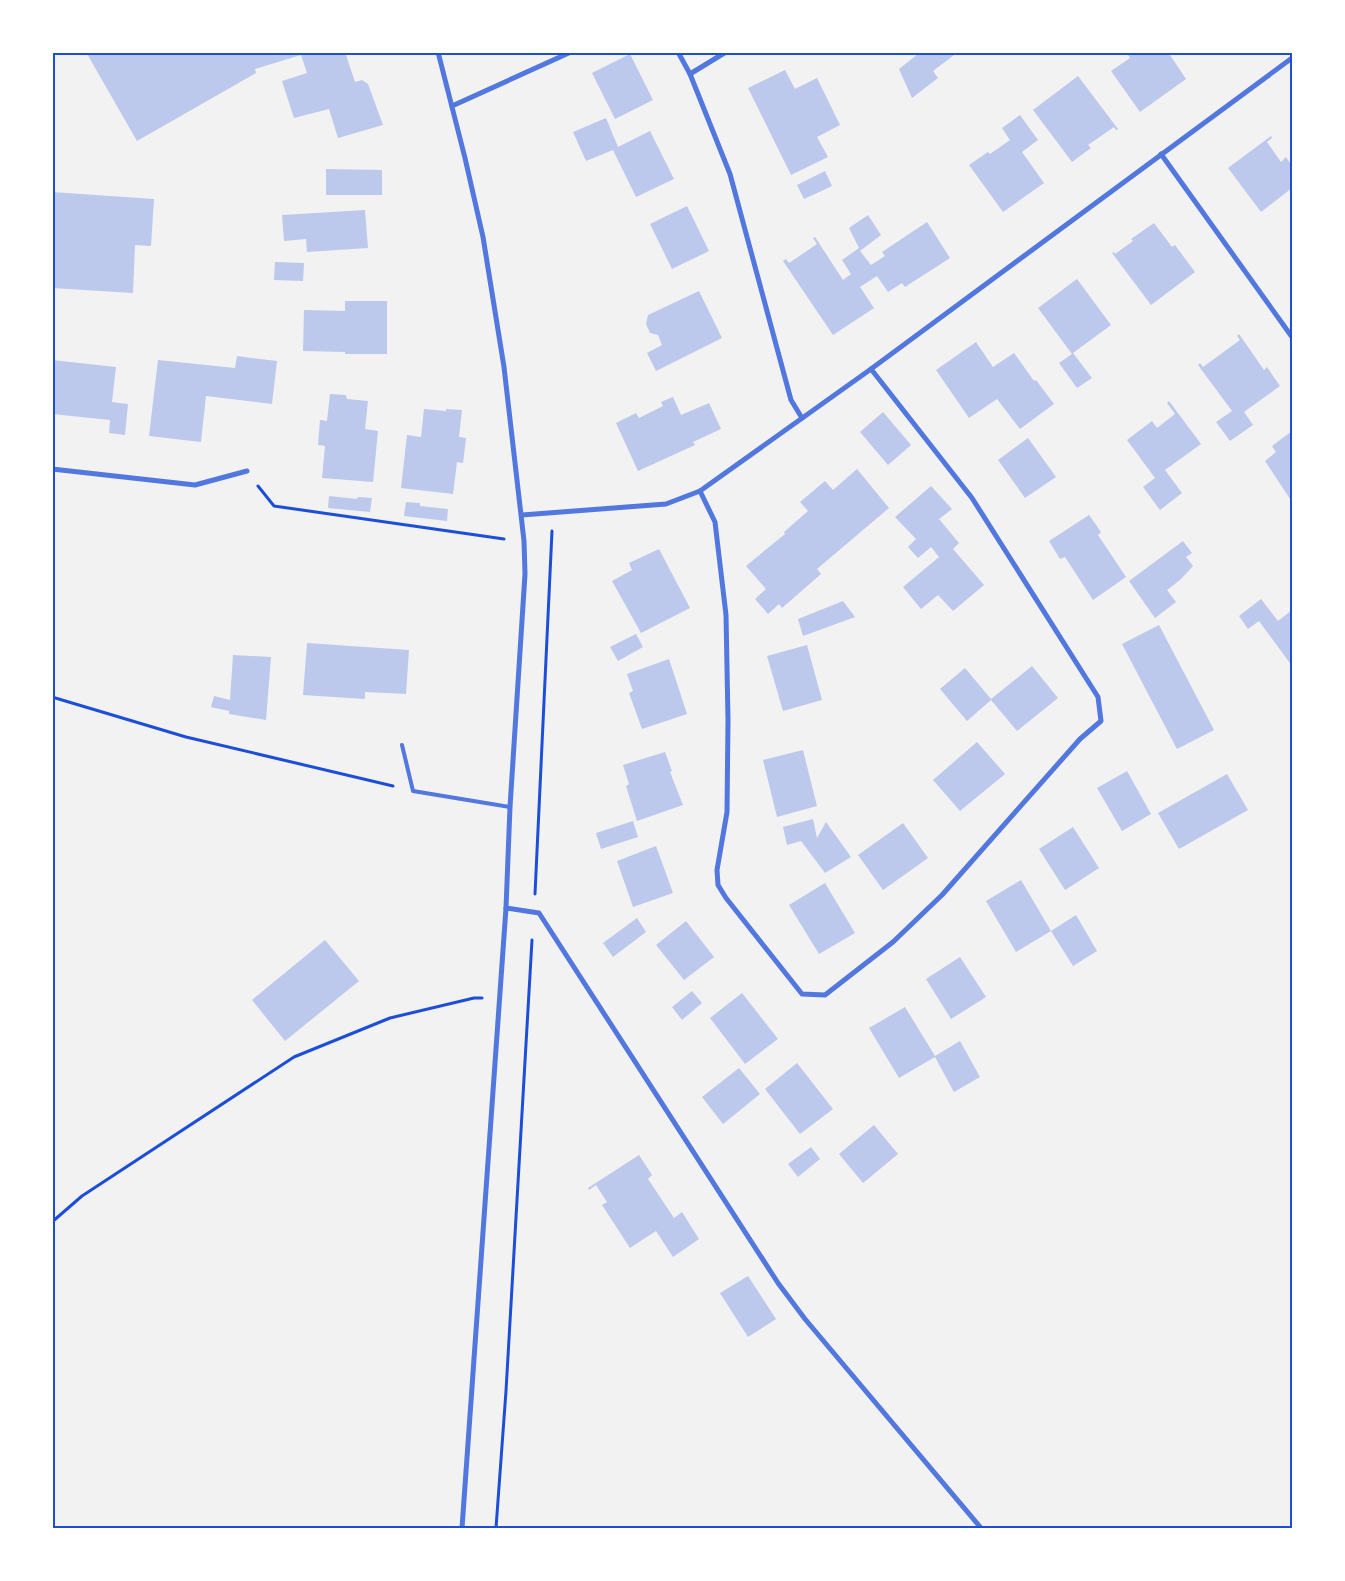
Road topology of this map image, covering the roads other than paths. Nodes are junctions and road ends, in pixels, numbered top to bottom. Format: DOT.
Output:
graph roads {
  1 [pos="438,52"];
  2 [pos="571,52"];
  3 [pos="678,52"];
  4 [pos="726,52"];
  5 [pos="1292,58"];
  6 [pos="690,74"];
  7 [pos="452,106"];
  8 [pos="1161,154"];
  9 [pos="1292,337"];
  10 [pos="871,369"];
  11 [pos="802,418"];
  12 [pos="52,469"];
  13 [pos="247,471"];
  14 [pos="700,491"];
  15 [pos="522,515"];
  16 [pos="402,745"];
  17 [pos="510,806"];
  18 [pos="506,908"];
  19 [pos="462,1528"];
  20 [pos="981,1528"];
  1 -- 7 [label="street"];
  2 -- 7 [label="street"];
  3 -- 6 [label="street"];
  4 -- 6 [label="street"];
  5 -- 8 [label="street"];
  6 -- 11 [label="street"];
  7 -- 15 [label="street"];
  8 -- 9 [label="street"];
  8 -- 10 [label="street"];
  10 -- 11 [label="street"];
  10 -- 14 [label="street"];
  11 -- 14 [label="street"];
  12 -- 13 [label="street"];
  14 -- 15 [label="street"];
  15 -- 17 [label="street"];
  16 -- 17 [label="lane"];
  17 -- 18 [label="street"];
  18 -- 19 [label="street"];
  18 -- 20 [label="street"];
}
